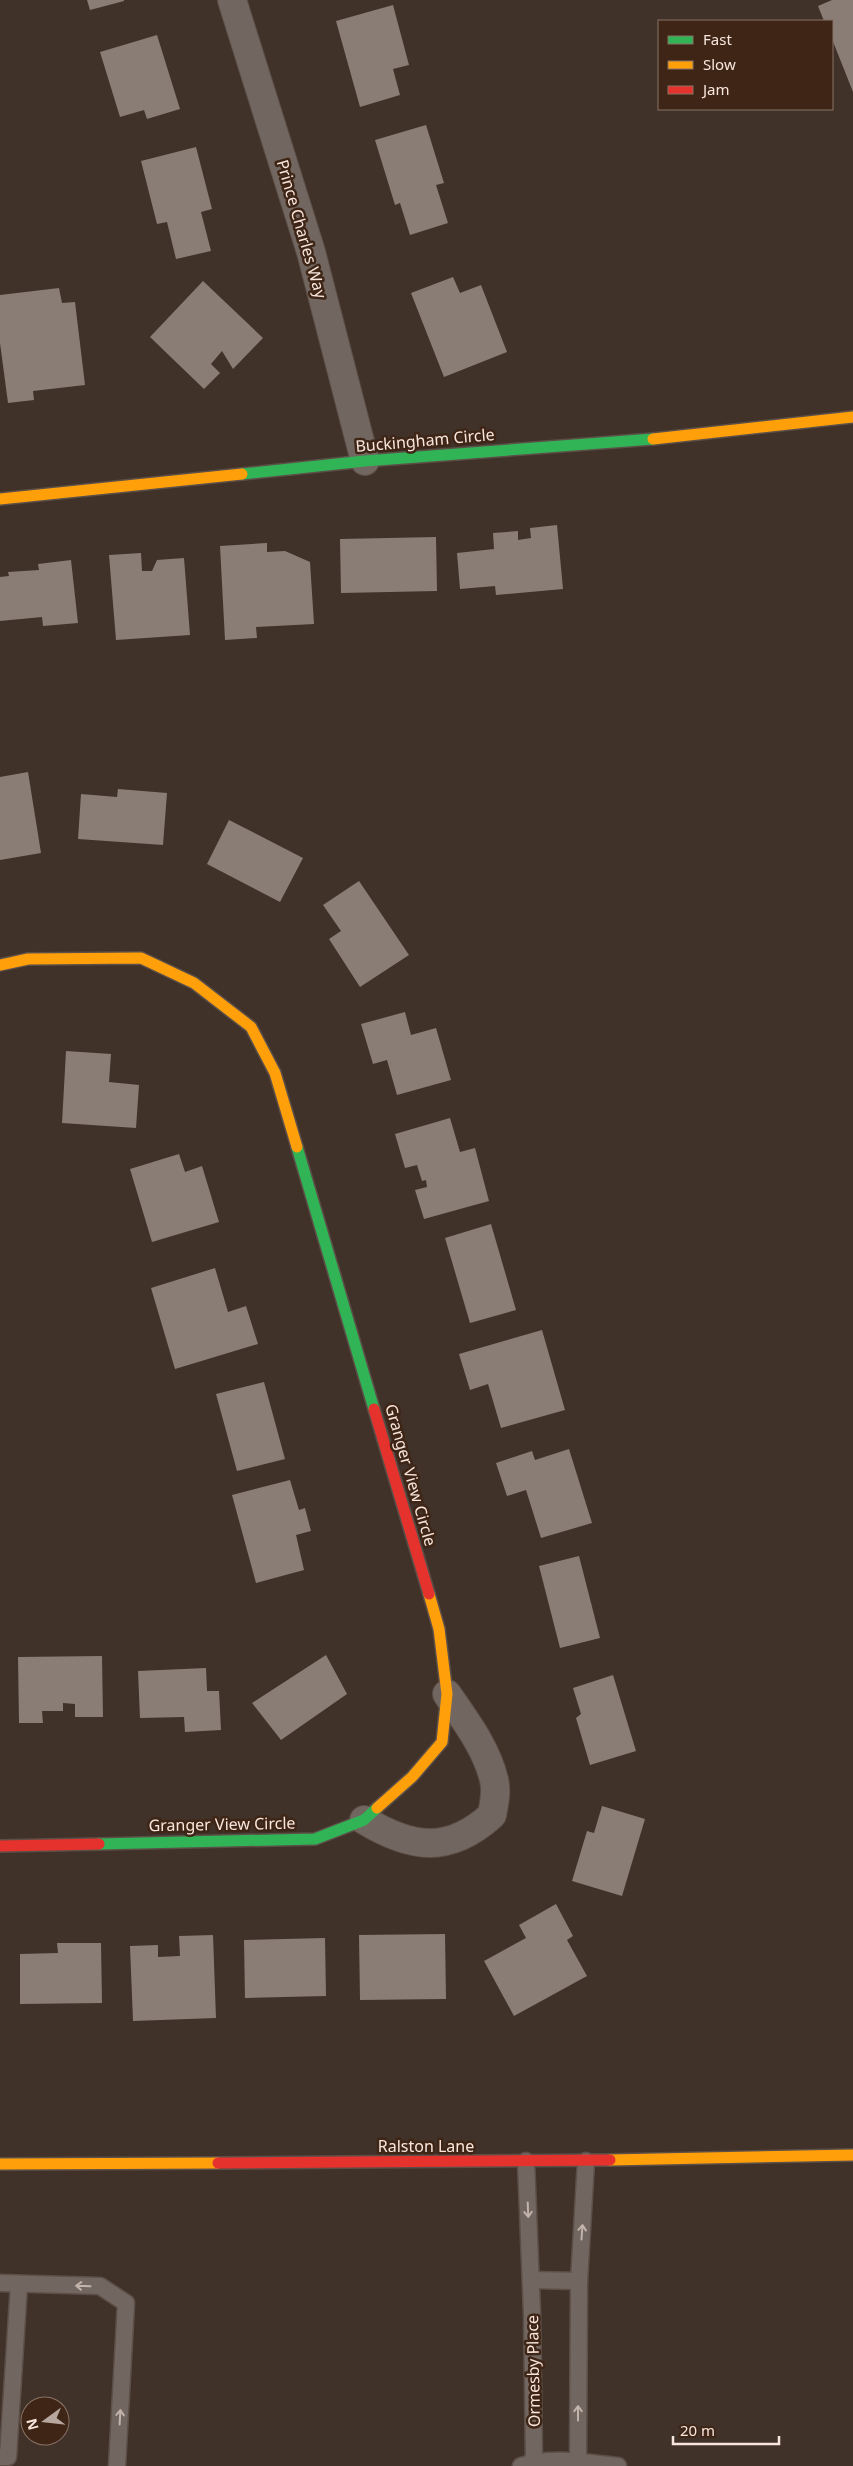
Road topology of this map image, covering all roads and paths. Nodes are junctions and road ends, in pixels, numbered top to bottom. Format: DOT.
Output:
graph roads {
  1 [pos="232,0"];
  2 [pos="853,417"];
  3 [pos="365,461"];
  4 [pos="0,499"];
  5 [pos="0,965"];
  6 [pos="447,1694"];
  7 [pos="364,1820"];
  8 [pos="0,1846"];
  9 [pos="853,2155"];
  10 [pos="586,2160"];
  11 [pos="526,2161"];
  12 [pos="0,2164"];
  13 [pos="531,2280"];
  14 [pos="578,2280"];
  15 [pos="0,2283"];
  16 [pos="19,2284"];
  17 [pos="0,2456"];
  18 [pos="578,2462"];
  19 [pos="527,2464"];
  20 [pos="117,2466"];
  21 [pos="618,2466"];
  1 -- 3 [label="street, Prince Charles Way"];
  2 -- 3 [label="street, Buckingham Circle"];
  3 -- 4 [label="street, Buckingham Circle"];
  5 -- 6 [label="street, Granger View Circle"];
  6 -- 7 [label="street, Granger View Circle"];
  6 -- 7 [label="street"];
  7 -- 8 [label="street, Granger View Circle"];
  9 -- 10 [label="street, Ralston Lane"];
  10 -- 11 [label="street, Ralston Lane"];
  14 -- 10 [label="lane, one-way"];
  11 -- 12 [label="street, Ralston Lane"];
  11 -- 13 [label="lane, Ormesby Place, one-way"];
  13 -- 14 [label="lane"];
  13 -- 19 [label="lane, Ormesby Place"];
  18 -- 14 [label="lane, one-way"];
  15 -- 16 [label="lane"];
  16 -- 17 [label="lane"];
  20 -- 16 [label="lane, one-way"];
  18 -- 19 [label="lane, Ormesby Place"];
  18 -- 21 [label="lane, Ormesby Place"];
}
